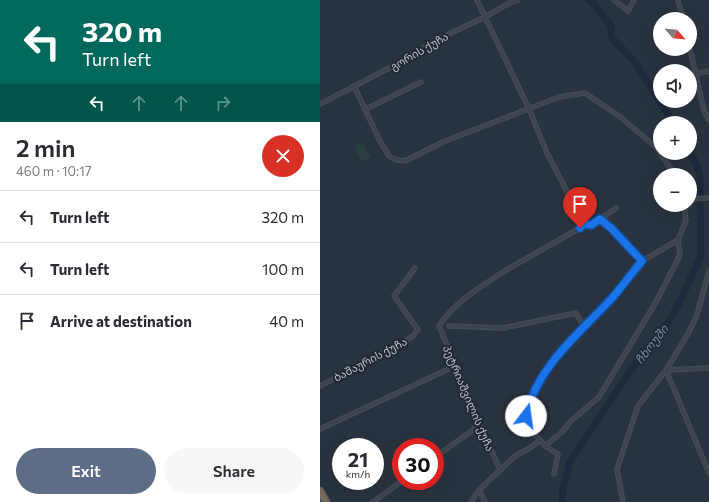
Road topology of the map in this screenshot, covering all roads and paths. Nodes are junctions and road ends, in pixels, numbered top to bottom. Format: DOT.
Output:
graph roads {
  1 [pos="477,0"];
  2 [pos="518,0"];
  3 [pos="614,0"];
  4 [pos="634,0"];
  5 [pos="678,0"];
  6 [pos="681,12"];
  7 [pos="485,17"];
  8 [pos="709,71"];
  9 [pos="697,74"];
  10 [pos="421,82"];
  11 [pos="697,82"];
  12 [pos="354,86"];
  13 [pos="320,104"];
  14 [pos="366,109"];
  15 [pos="529,109"];
  16 [pos="709,120"];
  17 [pos="653,145"];
  18 [pos="709,198"];
  19 [pos="697,199"];
  20 [pos="616,208"];
  21 [pos="685,212"];
  22 [pos="600,219"];
  23 [pos="584,224"];
  24 [pos="678,240"];
  25 [pos="642,261"];
  26 [pos="416,268"];
  27 [pos="709,271"];
  28 [pos="449,326"];
  29 [pos="584,327"];
  30 [pos="455,366"];
  31 [pos="709,368"];
  32 [pos="666,370"];
  33 [pos="320,386"];
  34 [pos="480,424"];
  35 [pos="320,429"];
  36 [pos="540,440"];
  37 [pos="545,446"];
  38 [pos="444,450"];
  39 [pos="500,470"];
  40 [pos="554,474"];
  41 [pos="709,474"];
  42 [pos="392,488"];
  43 [pos="479,490"];
  44 [pos="320,491"];
  45 [pos="326,502"];
  46 [pos="373,502"];
  47 [pos="471,502"];
  48 [pos="485,502"];
  49 [pos="623,502"];
  1 -- 7 [label="street"];
  2 -- 7 [label="street, გორის ქუჩა"];
  3 -- 4 [label="street"];
  5 -- 6 [label="street"];
  7 -- 12 [label="street, გორის ქუჩა"];
  7 -- 15 [label="street"];
  8 -- 9 [label="street"];
  10 -- 14 [label="street"];
  11 -- 16 [label="street"];
  12 -- 13 [label="street, გორის ქუჩა"];
  12 -- 14 [label="street"];
  14 -- 15 [label="street"];
  15 -- 17 [label="street"];
  15 -- 23 [label="street"];
  18 -- 19 [label="street"];
  20 -- 22 [label="street"];
  21 -- 24 [label="street"];
  22 -- 23 [label="street"];
  22 -- 25 [label="street"];
  23 -- 30 [label="street, პეტრიაშვილის ქუჩა"];
  24 -- 25 [label="street"];
  24 -- 37 [label="street"];
  25 -- 29 [label="street"];
  26 -- 33 [label="street, ბაშაურის ქუჩა"];
  27 -- 32 [label="street"];
  28 -- 29 [label="street"];
  29 -- 36 [label="street"];
  30 -- 34 [label="street, პეტრიაშვილის ქუჩა"];
  30 -- 35 [label="street"];
  31 -- 32 [label="street"];
  32 -- 41 [label="street"];
  32 -- 49 [label="street"];
  34 -- 38 [label="street"];
  34 -- 39 [label="street, პეტრიაშვილის ქუჩა"];
  36 -- 37 [label="street"];
  36 -- 39 [label="street"];
  37 -- 40 [label="street"];
  39 -- 43 [label="street"];
  42 -- 46 [label="street"];
  43 -- 47 [label="street"];
  43 -- 48 [label="street"];
  44 -- 45 [label="highway"];
}
